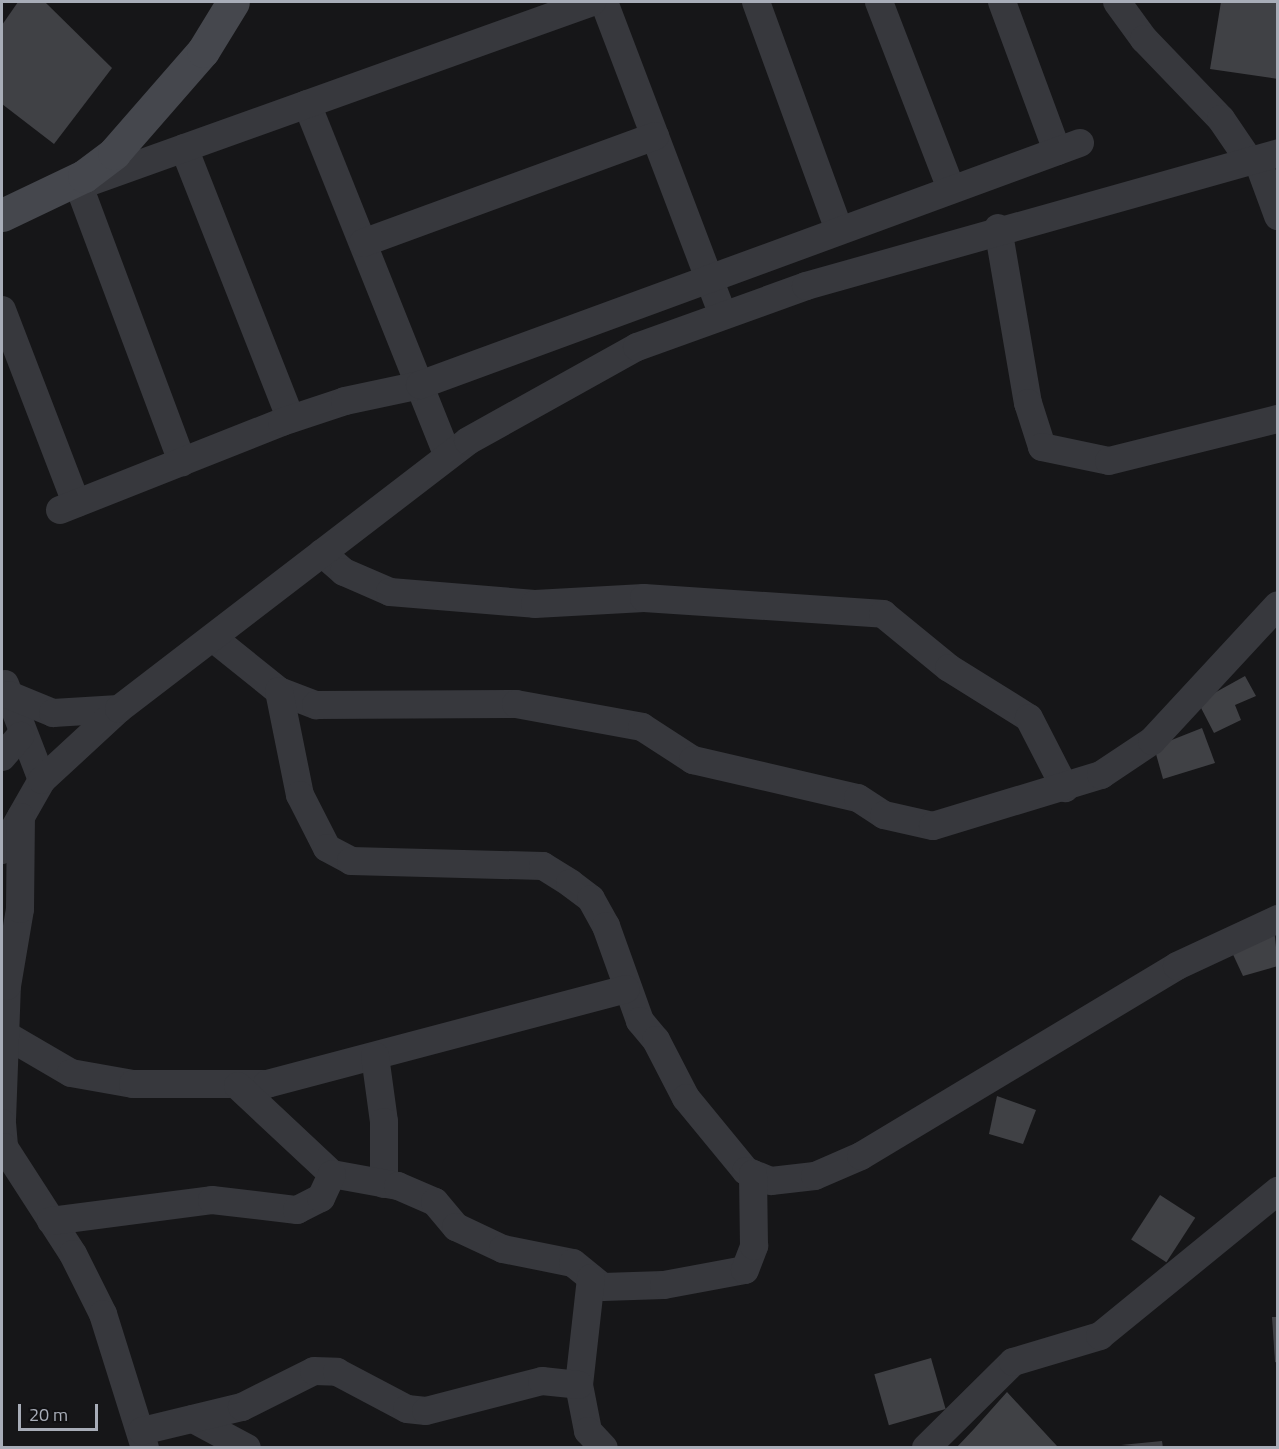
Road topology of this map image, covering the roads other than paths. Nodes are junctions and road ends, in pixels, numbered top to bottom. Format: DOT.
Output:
graph roads {
  1 [pos="233,2"];
  2 [pos="592,2"];
  3 [pos="604,2"];
  4 [pos="756,2"];
  5 [pos="879,2"];
  6 [pos="1002,2"];
  7 [pos="1117,2"];
  8 [pos="307,104"];
  9 [pos="655,136"];
  10 [pos="184,148"];
  11 [pos="1261,157"];
  12 [pos="79,186"];
  13 [pos="951,189"];
  14 [pos="15,209"];
  15 [pos="1278,216"];
  16 [pos="998,228"];
  17 [pos="839,230"];
  18 [pos="363,243"];
  19 [pos="709,277"];
  20 [pos="2,310"];
  21 [pos="723,315"];
  22 [pos="420,385"];
  23 [pos="291,419"];
  24 [pos="1278,419"];
  25 [pos="448,456"];
  26 [pos="182,462"];
  27 [pos="322,554"];
  28 [pos="1278,605"];
  29 [pos="213,638"];
  30 [pos="5,686"];
  31 [pos="279,691"];
  32 [pos="119,709"];
  33 [pos="20,735"];
  34 [pos="2,757"];
  35 [pos="42,780"];
  36 [pos="1065,788"];
  37 [pos="21,815"];
  38 [pos="2,850"];
  39 [pos="1278,919"];
  40 [pos="626,989"];
  41 [pos="6,1035"];
  42 [pos="375,1056"];
  43 [pos="238,1086"];
  44 [pos="2,1122"];
  45 [pos="332,1174"];
  46 [pos="753,1174"];
  47 [pos="384,1184"];
  48 [pos="1278,1191"];
  49 [pos="51,1221"];
  50 [pos="591,1278"];
  51 [pos="579,1385"];
  52 [pos="194,1419"];
  53 [pos="143,1439"];
  54 [pos="247,1448"];
  55 [pos="604,1448"];
  56 [pos="926,1448"];
  1 -- 14 [label="main road"];
  2 -- 8 [label="street"];
  3 -- 9 [label="street"];
  4 -- 17 [label="street"];
  5 -- 13 [label="street"];
  6 -- 13 [label="street"];
  7 -- 11 [label="street"];
  8 -- 10 [label="street"];
  8 -- 18 [label="street"];
  9 -- 18 [label="street"];
  9 -- 19 [label="street"];
  10 -- 12 [label="street"];
  10 -- 23 [label="street"];
  11 -- 15 [label="street"];
  11 -- 16 [label="street"];
  12 -- 14 [label="street"];
  12 -- 26 [label="street"];
  13 -- 17 [label="street"];
  16 -- 21 [label="street"];
  16 -- 24 [label="street"];
  17 -- 19 [label="street"];
  18 -- 22 [label="street"];
  19 -- 21 [label="street"];
  19 -- 22 [label="street"];
  20 -- 26 [label="street"];
  21 -- 25 [label="street"];
  22 -- 23 [label="street"];
  22 -- 25 [label="street"];
  23 -- 26 [label="street"];
  25 -- 27 [label="street"];
  27 -- 29 [label="street"];
  27 -- 36 [label="street"];
  28 -- 36 [label="street"];
  29 -- 31 [label="street"];
  29 -- 32 [label="street"];
  30 -- 32 [label="street"];
  30 -- 33 [label="street"];
  31 -- 36 [label="street"];
  31 -- 40 [label="street"];
  32 -- 35 [label="street"];
  33 -- 34 [label="street"];
  33 -- 35 [label="street"];
  35 -- 37 [label="street"];
  37 -- 38 [label="street"];
  37 -- 41 [label="street"];
  39 -- 46 [label="street"];
  40 -- 42 [label="street"];
  40 -- 46 [label="street"];
  41 -- 43 [label="street"];
  41 -- 44 [label="street"];
  42 -- 43 [label="street"];
  42 -- 47 [label="street"];
  43 -- 45 [label="street"];
  44 -- 49 [label="street"];
  45 -- 47 [label="street"];
  45 -- 49 [label="street"];
  46 -- 50 [label="street"];
  47 -- 50 [label="street"];
  48 -- 56 [label="street"];
  49 -- 53 [label="street"];
  50 -- 51 [label="street"];
  51 -- 52 [label="street"];
  51 -- 55 [label="street"];
  52 -- 53 [label="street"];
  52 -- 54 [label="street"];
}
